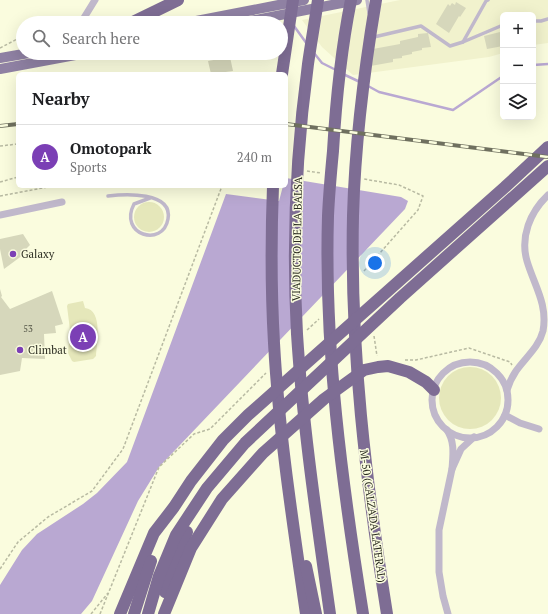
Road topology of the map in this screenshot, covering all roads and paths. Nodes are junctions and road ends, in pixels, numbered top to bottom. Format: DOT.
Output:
graph roads {
  1 [pos="95,0"];
  2 [pos="178,0"];
  3 [pos="304,0"];
  4 [pos="318,0"];
  5 [pos="351,0"];
  6 [pos="357,0"];
  7 [pos="367,0"];
  8 [pos="376,0"];
  9 [pos="488,0"];
  10 [pos="291,1"];
  11 [pos="85,16"];
  12 [pos="145,16"];
  13 [pos="222,16"];
  14 [pos="278,16"];
  15 [pos="548,19"];
  16 [pos="536,21"];
  17 [pos="288,25"];
  18 [pos="500,26"];
  19 [pos="16,40"];
  20 [pos="463,42"];
  21 [pos="0,48"];
  22 [pos="16,55"];
  23 [pos="0,58"];
  24 [pos="46,60"];
  25 [pos="284,60"];
  26 [pos="0,68"];
  27 [pos="282,72"];
  28 [pos="16,144"];
  29 [pos="0,146"];
  30 [pos="548,147"];
  31 [pos="548,166"];
  32 [pos="16,178"];
  33 [pos="0,182"];
  34 [pos="43,188"];
  35 [pos="221,188"];
  36 [pos="273,188"];
  37 [pos="0,196"];
  38 [pos="108,196"];
  39 [pos="150,198"];
  40 [pos="546,198"];
  41 [pos="62,202"];
  42 [pos="0,215"];
  43 [pos="374,334"];
  44 [pos="377,359"];
  45 [pos="401,360"];
  46 [pos="510,362"];
  47 [pos="434,390"];
  48 [pos="507,390"];
  49 [pos="505,415"];
  50 [pos="446,428"];
  51 [pos="540,429"];
  52 [pos="474,437"];
  53 [pos="452,469"];
  54 [pos="207,488"];
  55 [pos="174,507"];
  56 [pos="290,507"];
  57 [pos="0,569"];
  58 [pos="90,614"];
  59 [pos="100,614"];
  60 [pos="120,614"];
  61 [pos="134,614"];
  62 [pos="148,614"];
  63 [pos="158,614"];
  64 [pos="164,614"];
  65 [pos="306,614"];
  66 [pos="316,614"];
  67 [pos="330,614"];
  68 [pos="363,614"];
  69 [pos="387,614"];
  70 [pos="448,614"];
  1 -- 11 [label="street"];
  2 -- 12 [label="highway"];
  3 -- 10 [label="main road"];
  4 -- 67 [label="highway, VIADUCTO DE LA BALSA"];
  5 -- 68 [label="highway"];
  6 -- 14 [label="main road"];
  7 -- 20 [label="lane"];
  8 -- 69 [label="highway, M-50 (CALZADA LATERAL)"];
  9 -- 20 [label="lane"];
  10 -- 13 [label="main road"];
  10 -- 17 [label="highway"];
  15 -- 16 [label="lane"];
  18 -- 20 [label="lane"];
  19 -- 21 [label="path"];
  22 -- 23 [label="main road"];
  24 -- 26 [label="main road"];
  25 -- 27 [label="highway"];
  28 -- 29 [label="path"];
  30 -- 55 [label="highway"];
  31 -- 54 [label="highway"];
  32 -- 33 [label="path"];
  34 -- 37 [label="path"];
  35 -- 57 [label="path"];
  36 -- 56 [label="highway"];
  38 -- 39 [label="lane"];
  39 -- 39 [label="lane"];
  40 -- 48 [label="street"];
  41 -- 42 [label="street"];
  43 -- 44 [label="path"];
  45 -- 46 [label="path"];
  47 -- 48 [label="street"];
  47 -- 50 [label="street"];
  47 -- 64 [label="highway"];
  48 -- 49 [label="street"];
  49 -- 51 [label="street"];
  49 -- 52 [label="street"];
  50 -- 52 [label="street"];
  50 -- 53 [label="street"];
  52 -- 53 [label="street"];
  53 -- 70 [label="street"];
  54 -- 62 [label="highway"];
  54 -- 63 [label="highway"];
  55 -- 60 [label="highway"];
  55 -- 61 [label="highway"];
  56 -- 65 [label="highway"];
  56 -- 66 [label="highway"];
  58 -- 59 [label="path"];
}
